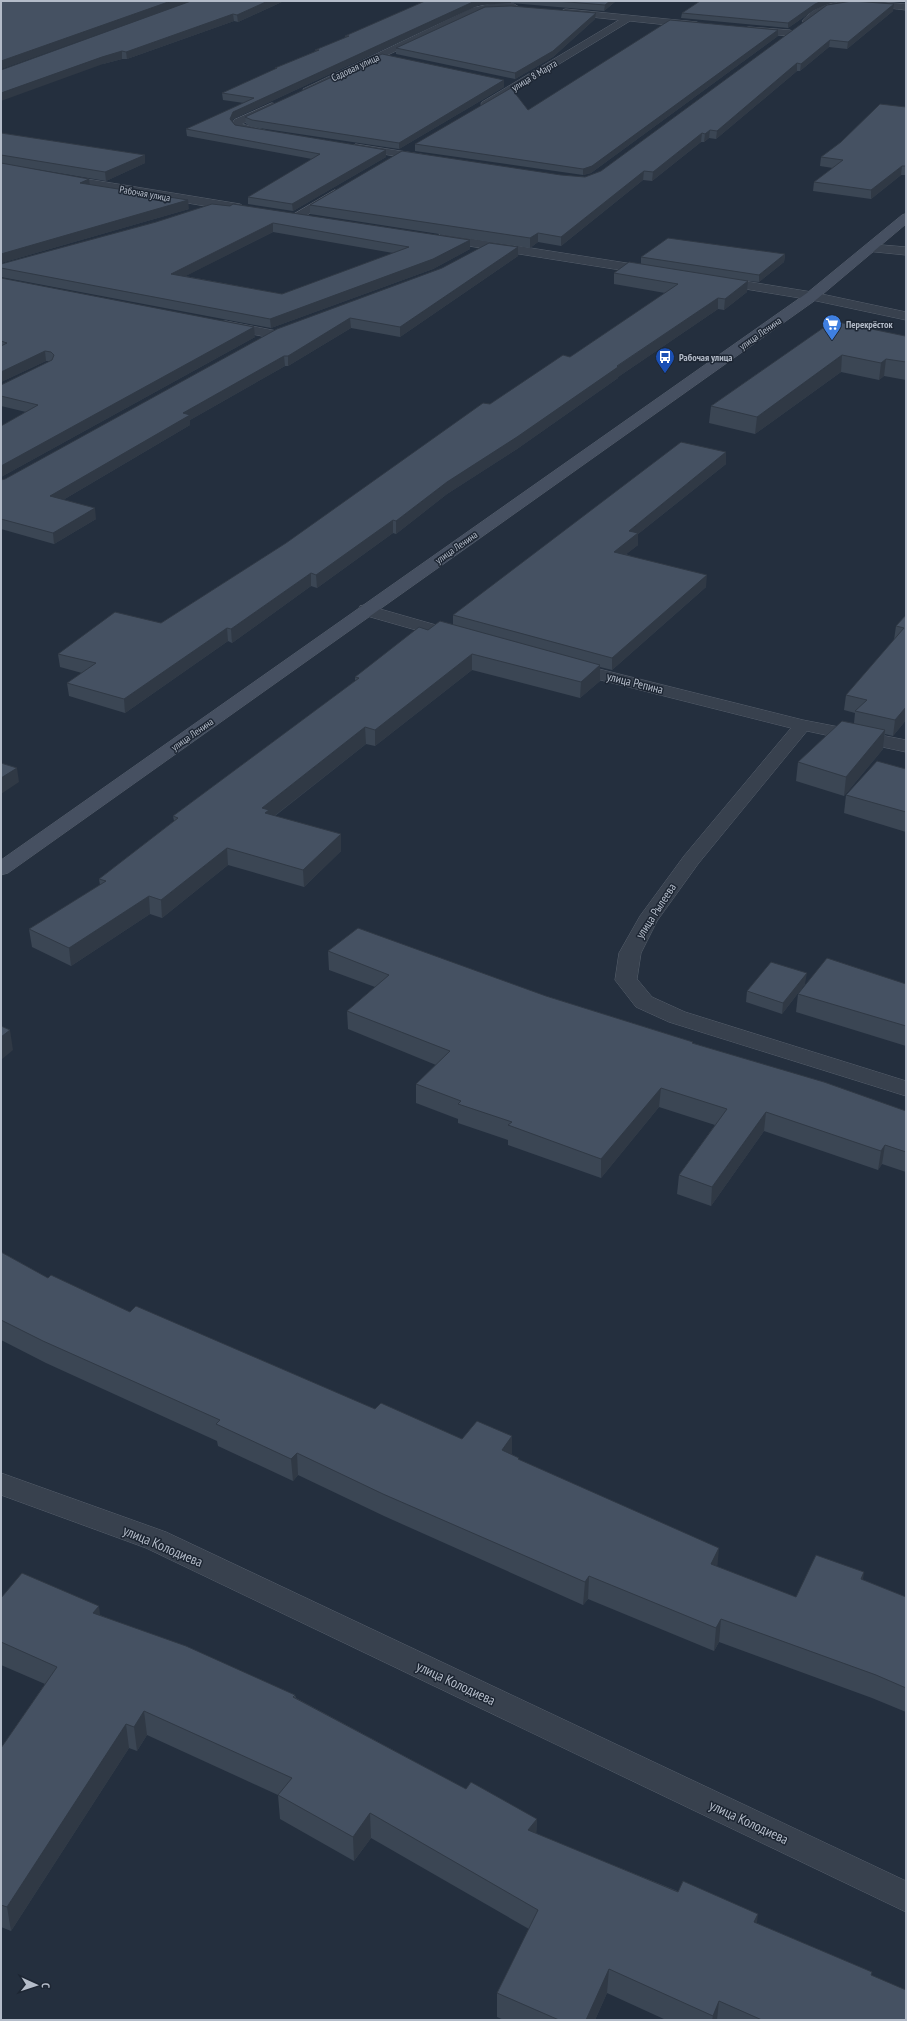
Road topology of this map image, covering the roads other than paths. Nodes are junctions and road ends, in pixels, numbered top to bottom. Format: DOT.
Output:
graph roads {
  1 [pos="906,7"];
  2 [pos="526,8"];
  3 [pos="558,12"];
  4 [pos="629,18"];
  5 [pos="705,26"];
  6 [pos="736,28"];
  7 [pos="790,33"];
  8 [pos="777,42"];
  9 [pos="379,55"];
  10 [pos="395,58"];
  11 [pos="503,81"];
  12 [pos="518,85"];
  13 [pos="301,92"];
  14 [pos="280,102"];
  15 [pos="477,109"];
  16 [pos="276,135"];
  17 [pos="347,146"];
  18 [pos="416,146"];
  19 [pos="402,154"];
  20 [pos="440,160"];
  21 [pos="388,162"];
  22 [pos="1,168"];
  23 [pos="341,189"];
  24 [pos="217,205"];
  25 [pos="248,210"];
  26 [pos="195,212"];
  27 [pos="906,218"];
  28 [pos="318,220"];
  29 [pos="426,236"];
  30 [pos="488,246"];
  31 [pos="870,248"];
  32 [pos="906,251"];
  33 [pos="469,257"];
  34 [pos="662,272"];
  35 [pos="710,280"];
  36 [pos="812,296"];
  37 [pos="906,316"];
  38 [pos="210,322"];
  39 [pos="287,329"];
  40 [pos="272,334"];
  41 [pos="251,346"];
  42 [pos="366,610"];
  43 [pos="475,642"];
  44 [pos="558,663"];
  45 [pos="803,725"];
  46 [pos="906,746"];
  47 [pos="1,869"];
  48 [pos="906,1089"];
  49 [pos="1,1484"];
  50 [pos="906,1897"];
  1 -- 7 [label="street"];
  2 -- 9 [label="street, Садовая улица"];
  3 -- 4 [label="street"];
  4 -- 5 [label="street"];
  4 -- 12 [label="street, улица 8 Марта"];
  6 -- 7 [label="street"];
  7 -- 8 [label="street"];
  9 -- 10 [label="street"];
  9 -- 13 [label="street, Садовая улица"];
  11 -- 12 [label="street"];
  12 -- 15 [label="street, улица 8 Марта"];
  14 -- 16 [label="street"];
  17 -- 19 [label="street"];
  18 -- 19 [label="street"];
  19 -- 20 [label="street"];
  19 -- 21 [label="street"];
  22 -- 24 [label="street, Рабочая улица"];
  23 -- 28 [label="street"];
  24 -- 25 [label="street, Рабочая улица"];
  24 -- 26 [label="street"];
  27 -- 31 [label="street, улица Ленина"];
  29 -- 30 [label="street"];
  30 -- 33 [label="street"];
  30 -- 34 [label="street"];
  31 -- 32 [label="street"];
  31 -- 36 [label="street, улица Ленина"];
  35 -- 36 [label="street"];
  36 -- 37 [label="street"];
  36 -- 42 [label="street, улица Ленина"];
  38 -- 40 [label="street"];
  39 -- 40 [label="street"];
  40 -- 41 [label="street"];
  42 -- 43 [label="street"];
  42 -- 47 [label="street, улица Ленина"];
  44 -- 45 [label="street, улица Репина"];
  45 -- 46 [label="street, улица Репина"];
  45 -- 48 [label="street, улица Рылеева"];
  49 -- 50 [label="street, улица Колодиева"];
}
